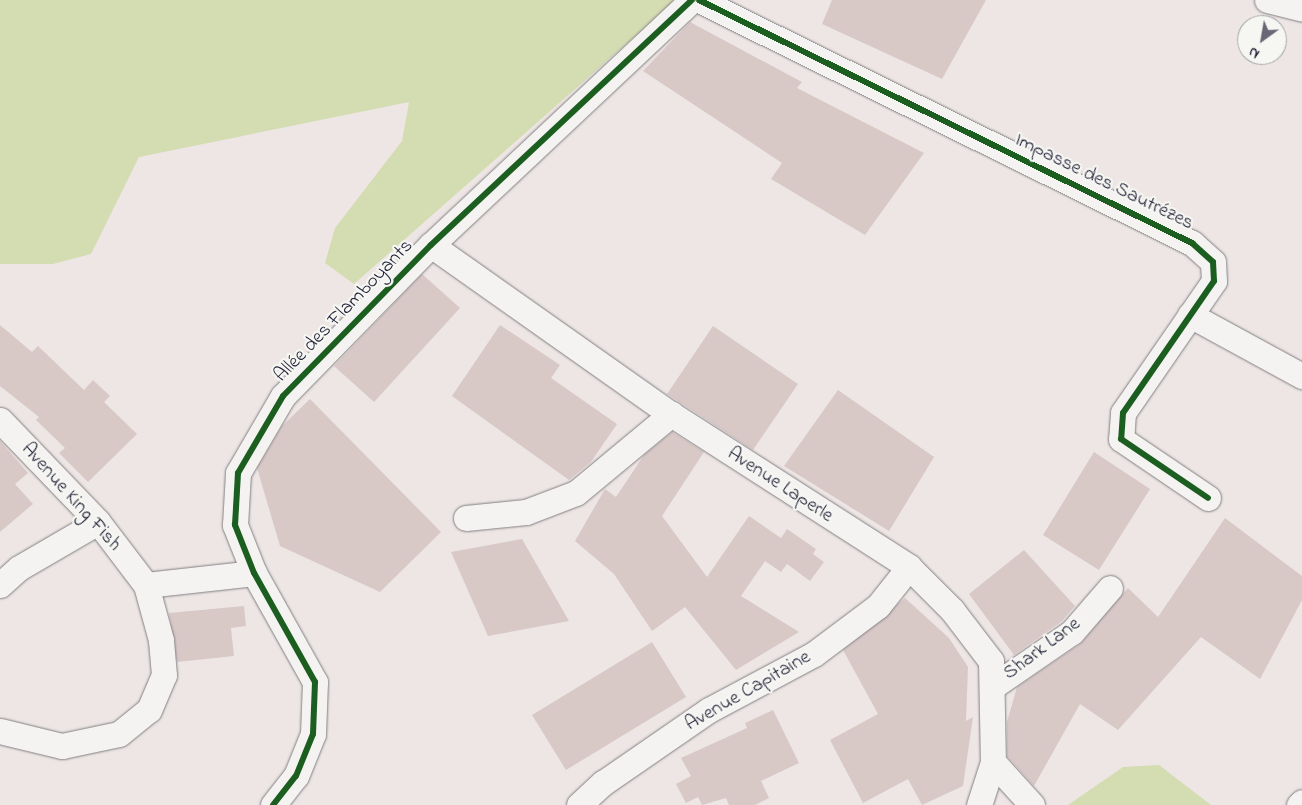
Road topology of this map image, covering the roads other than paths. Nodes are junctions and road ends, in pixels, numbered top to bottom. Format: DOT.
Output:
graph roads {
  1 [pos="692,0"];
  2 [pos="699,0"];
  3 [pos="1267,0"];
  4 [pos="1302,9"];
  5 [pos="431,245"];
  6 [pos="1190,315"];
  7 [pos="1302,376"];
  8 [pos="671,414"];
  9 [pos="0,420"];
  10 [pos="1208,498"];
  11 [pos="466,518"];
  12 [pos="98,522"];
  13 [pos="909,567"];
  14 [pos="254,574"];
  15 [pos="0,585"];
  16 [pos="146,585"];
  17 [pos="1110,588"];
  18 [pos="992,687"];
  19 [pos="0,732"];
  20 [pos="993,762"];
  21 [pos="1302,802"];
  22 [pos="273,805"];
  23 [pos="579,805"];
  24 [pos="979,805"];
  25 [pos="1032,805"];
  26 [pos="1299,805"];
  1 -- 5 [label="street, Allée des Flamboyants"];
  2 -- 6 [label="street, Impasse des Sautrézes"];
  3 -- 4 [label="street"];
  5 -- 8 [label="street, Avenue Laperle"];
  5 -- 14 [label="street, Allée des Flamboyants"];
  6 -- 7 [label="street"];
  6 -- 10 [label="street, Impasse des Sautrézes"];
  8 -- 11 [label="street"];
  8 -- 13 [label="street, Avenue Laperle"];
  9 -- 12 [label="street, Avenue King Fish"];
  12 -- 15 [label="street"];
  12 -- 16 [label="street, Avenue King Fish"];
  13 -- 18 [label="street, Avenue Laperle"];
  13 -- 23 [label="street, Avenue Capitaine"];
  14 -- 16 [label="street"];
  14 -- 22 [label="street, Allée des Flamboyants"];
  16 -- 19 [label="street"];
  17 -- 18 [label="street, Shark Lane"];
  18 -- 20 [label="street, Avenue Laperle"];
  20 -- 24 [label="street, Avenue Laperle"];
  20 -- 25 [label="street"];
  21 -- 26 [label="street"];
}
